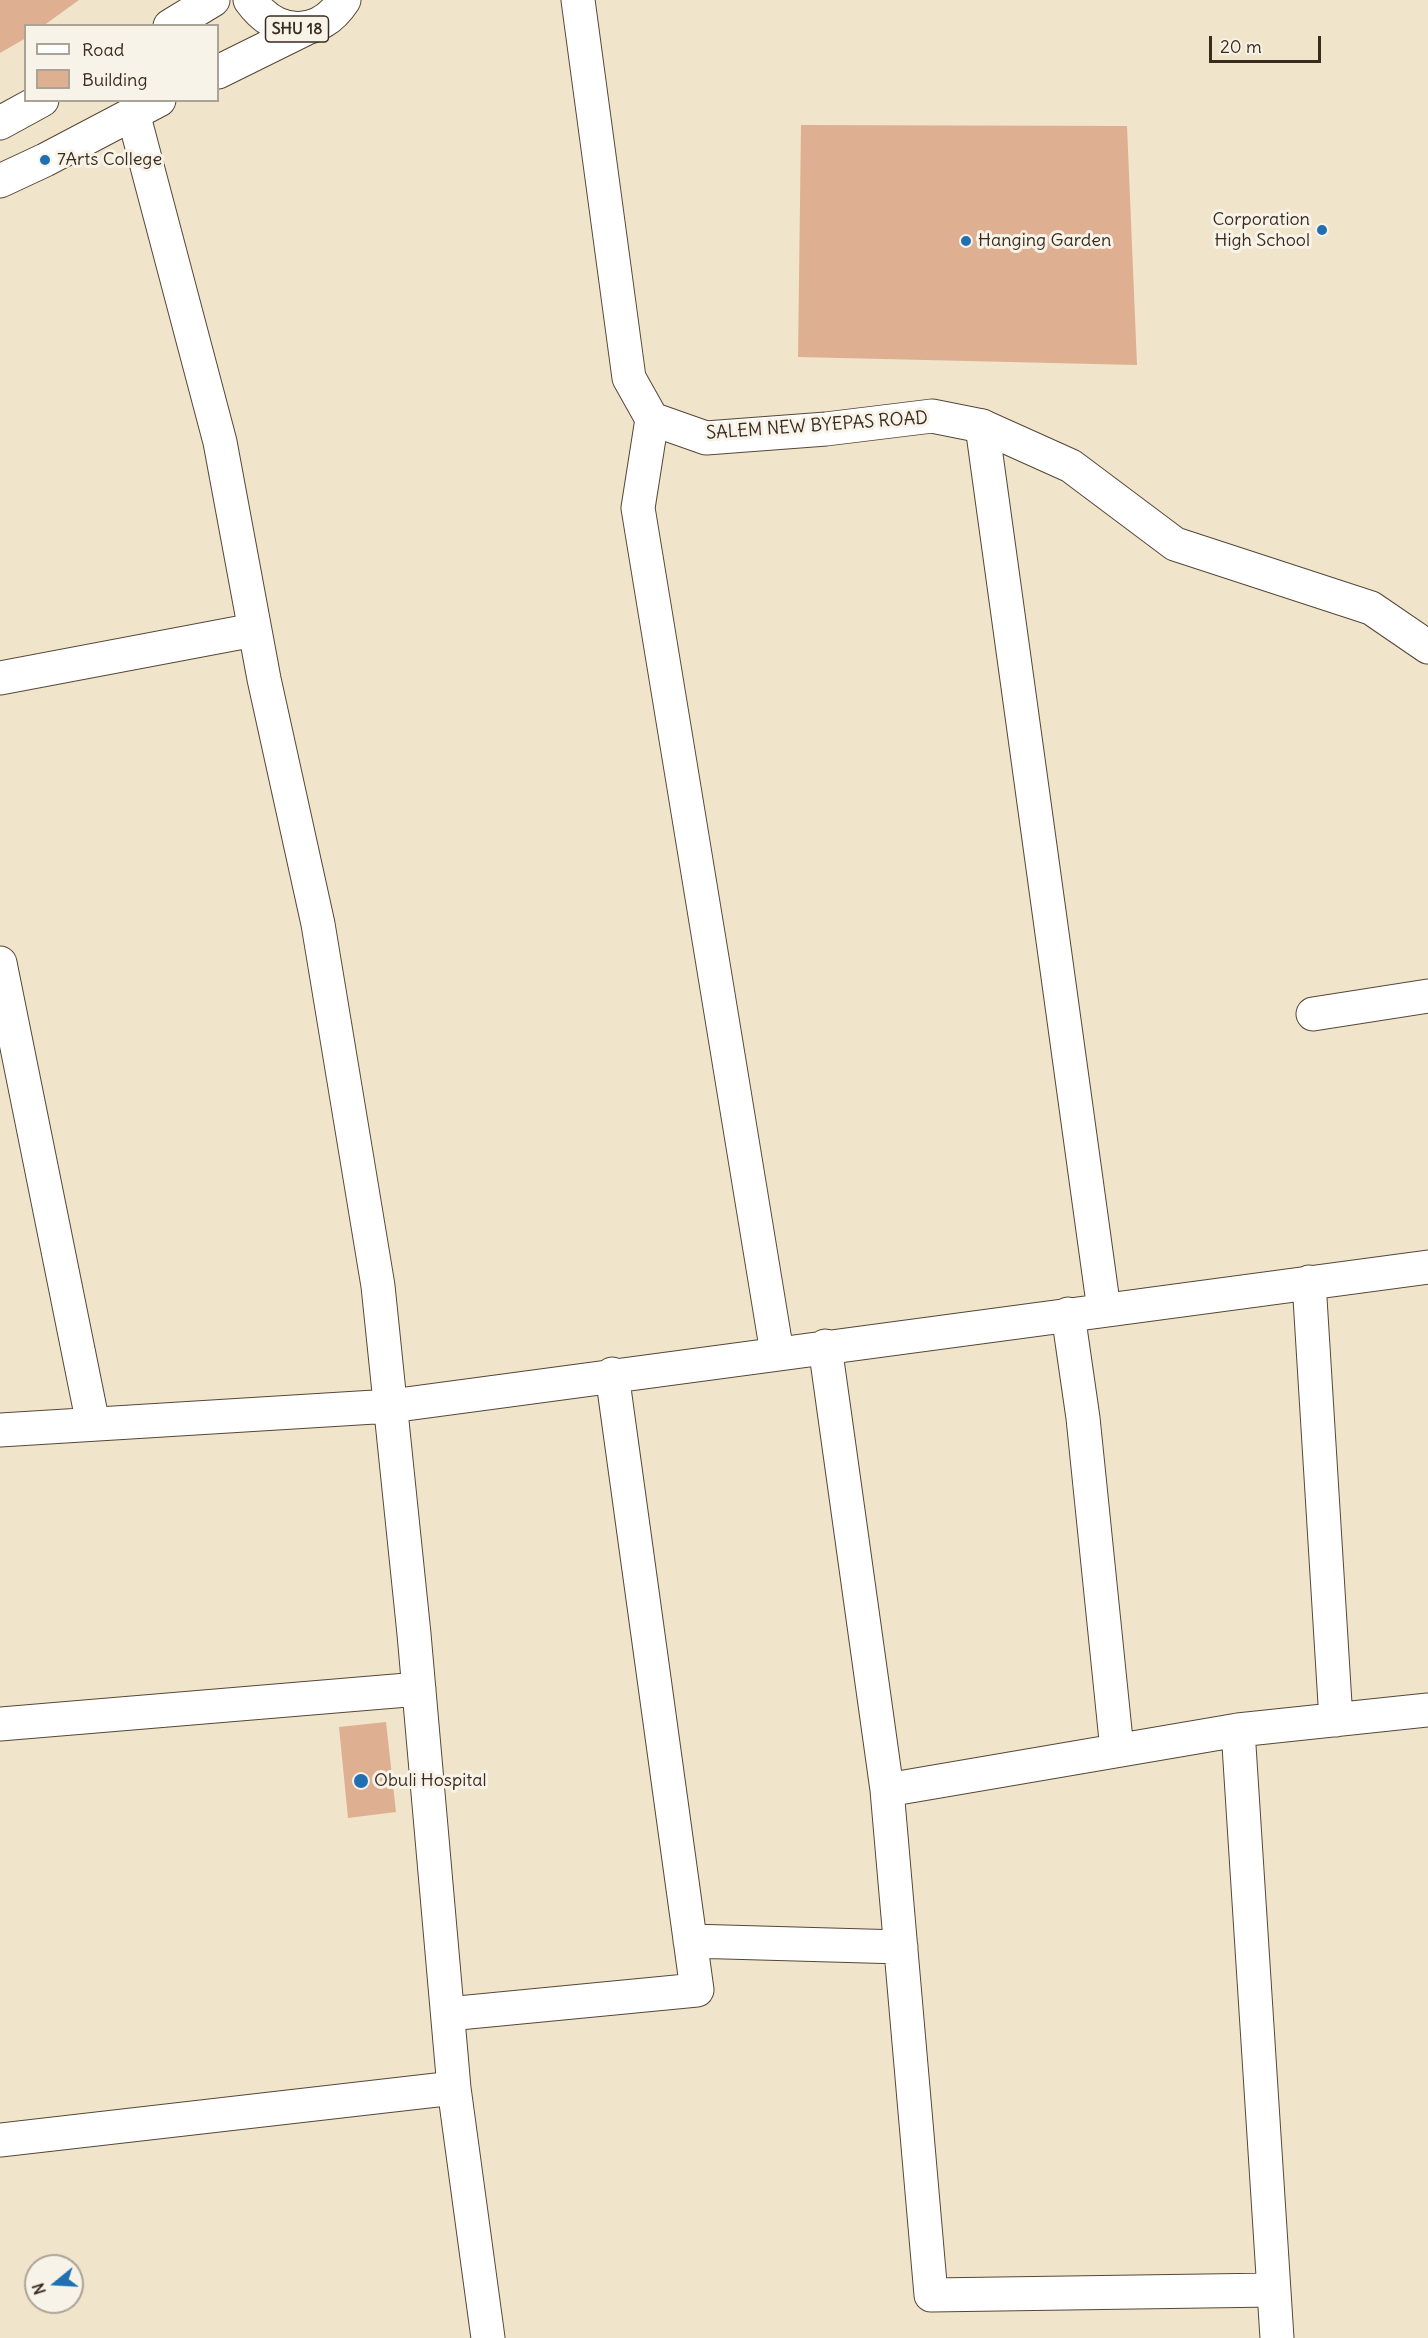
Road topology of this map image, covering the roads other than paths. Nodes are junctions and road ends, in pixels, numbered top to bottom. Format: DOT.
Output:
graph roads {
  1 [pos="213,0"];
  2 [pos="250,0"];
  3 [pos="372,0"];
  4 [pos="578,0"];
  5 [pos="340,6"];
  6 [pos="173,24"];
  7 [pos="305,29"];
  8 [pos="219,72"];
  9 [pos="38,102"];
  10 [pos="146,107"];
  11 [pos="0,123"];
  12 [pos="0,181"];
  13 [pos="652,419"];
  14 [pos="982,426"];
  15 [pos="254,630"];
  16 [pos="1428,647"];
  17 [pos="0,678"];
  18 [pos="0,963"];
  19 [pos="1428,996"];
  20 [pos="1313,1014"];
  21 [pos="1428,1267"];
  22 [pos="1309,1282"];
  23 [pos="1104,1310"];
  24 [pos="1068,1314"];
  25 [pos="825,1346"];
  26 [pos="777,1353"];
  27 [pos="612,1374"];
  28 [pos="392,1406"];
  29 [pos="93,1424"];
  30 [pos="0,1430"];
  31 [pos="419,1689"];
  32 [pos="1428,1710"];
  33 [pos="1336,1720"];
  34 [pos="0,1724"];
  35 [pos="1238,1730"];
  36 [pos="1118,1750"];
  37 [pos="887,1790"];
  38 [pos="690,1941"];
  39 [pos="901,1947"];
  40 [pos="448,2014"];
  41 [pos="454,2088"];
  42 [pos="0,2140"];
  43 [pos="1272,2290"];
  44 [pos="488,2338"];
  45 [pos="1276,2338"];
  1 -- 6 [label="street"];
  2 -- 7 [label="street, SHU 18"];
  3 -- 5 [label="street"];
  4 -- 13 [label="street"];
  5 -- 7 [label="street, SHU 18"];
  7 -- 8 [label="street"];
  9 -- 11 [label="street"];
  10 -- 12 [label="street"];
  10 -- 15 [label="street"];
  13 -- 14 [label="street, SALEM NEW BYEPAS ROAD"];
  13 -- 26 [label="street"];
  14 -- 16 [label="street, SALEM NEW BYEPAS ROAD"];
  14 -- 23 [label="street"];
  15 -- 17 [label="street"];
  15 -- 28 [label="street"];
  18 -- 29 [label="street"];
  19 -- 20 [label="street"];
  21 -- 22 [label="street"];
  22 -- 23 [label="street"];
  22 -- 33 [label="street"];
  23 -- 24 [label="street"];
  24 -- 25 [label="street"];
  24 -- 36 [label="street"];
  25 -- 26 [label="street"];
  25 -- 37 [label="street"];
  26 -- 27 [label="street"];
  27 -- 28 [label="street"];
  27 -- 38 [label="street"];
  28 -- 29 [label="street"];
  28 -- 31 [label="street"];
  29 -- 30 [label="street"];
  31 -- 34 [label="street"];
  31 -- 40 [label="street"];
  32 -- 33 [label="street"];
  33 -- 35 [label="street"];
  35 -- 36 [label="street"];
  35 -- 43 [label="street"];
  36 -- 37 [label="street"];
  37 -- 39 [label="street"];
  38 -- 39 [label="street"];
  38 -- 40 [label="street"];
  39 -- 43 [label="street"];
  40 -- 41 [label="street"];
  41 -- 42 [label="street"];
  41 -- 44 [label="street"];
  43 -- 45 [label="street"];
}
